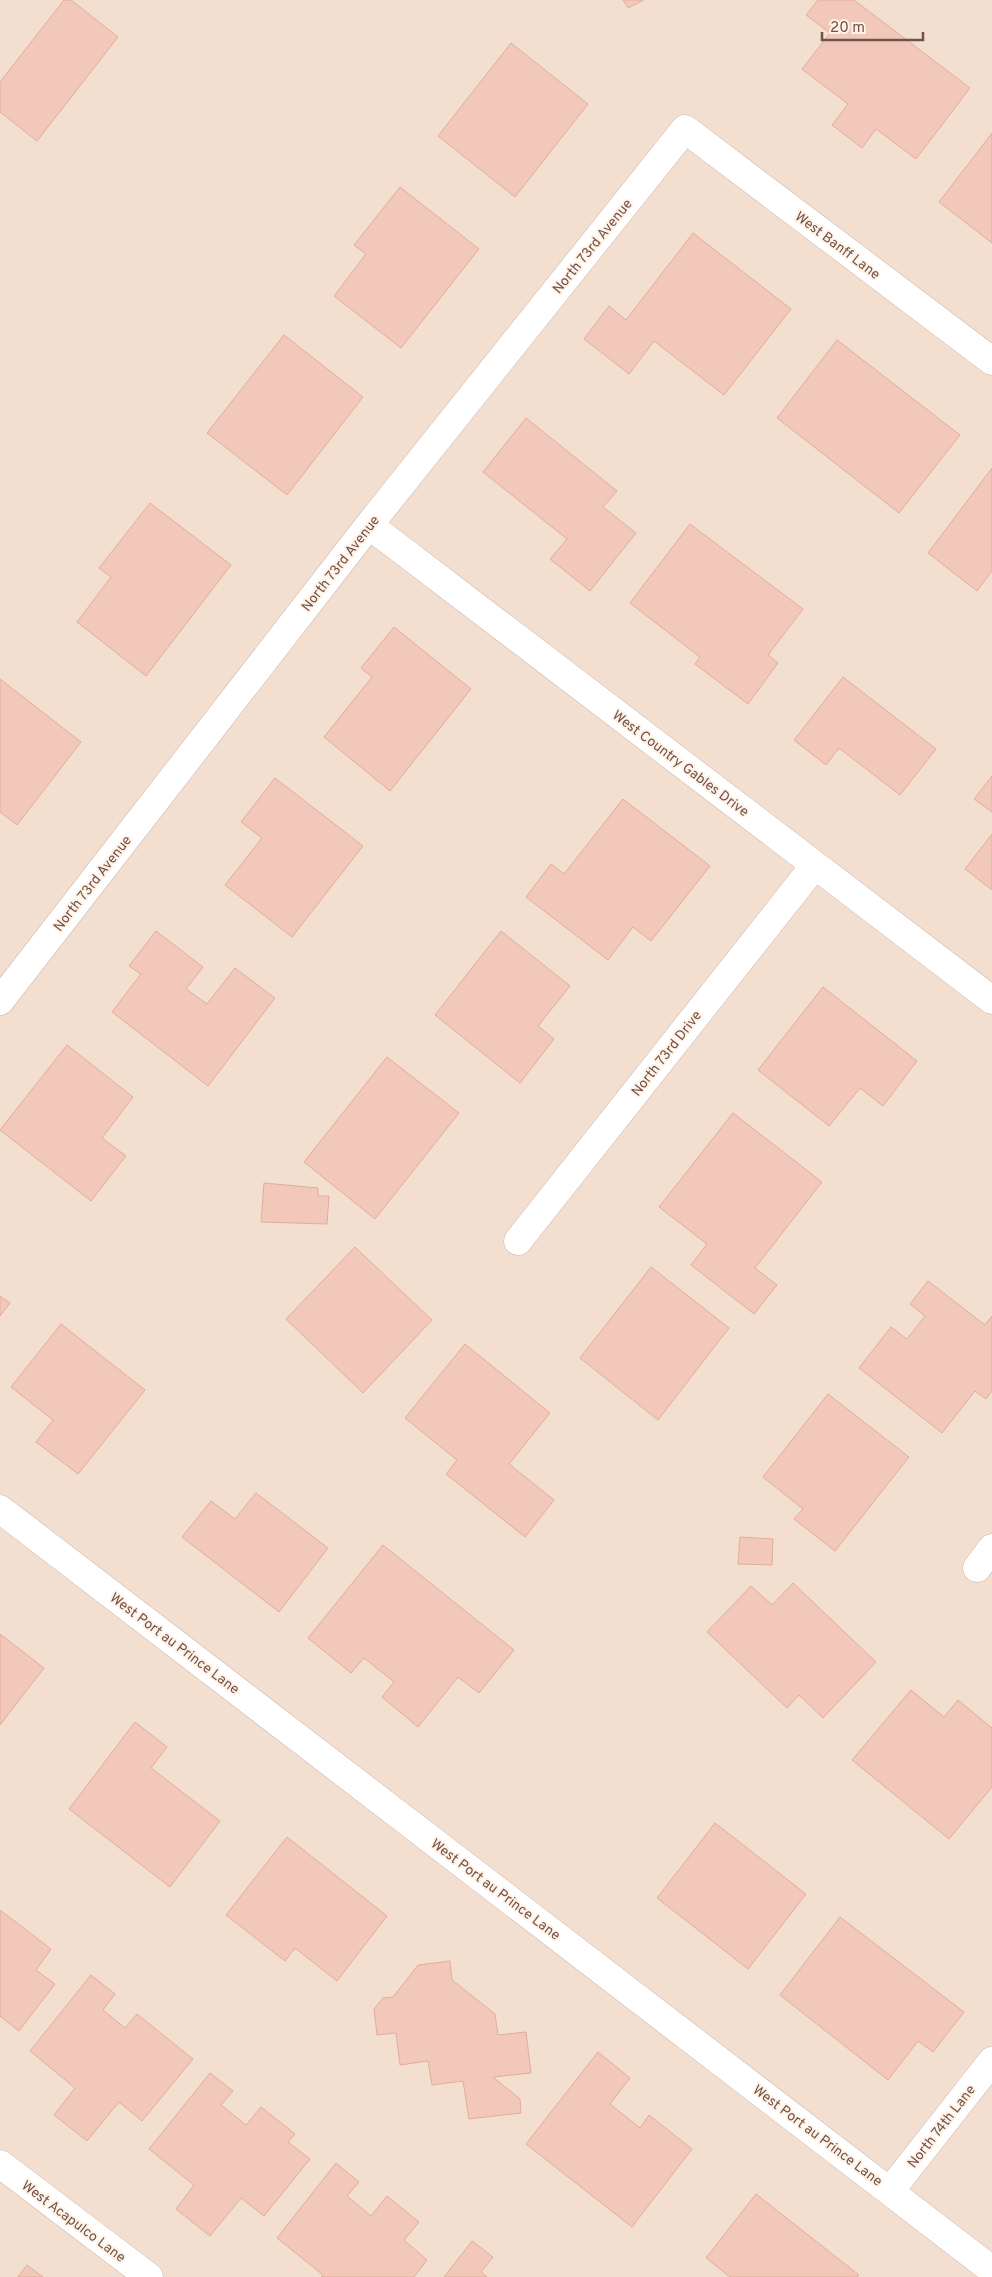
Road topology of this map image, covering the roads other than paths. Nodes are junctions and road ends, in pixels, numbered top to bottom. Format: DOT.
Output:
graph roads {
  1 [pos="685,129"];
  2 [pos="992,361"];
  3 [pos="369,525"];
  4 [pos="815,865"];
  5 [pos="992,1000"];
  6 [pos="0,1001"];
  7 [pos="518,1241"];
  8 [pos="0,1509"];
  9 [pos="992,2061"];
  10 [pos="0,2164"];
  11 [pos="890,2190"];
  12 [pos="992,2270"];
  13 [pos="149,2277"];
  1 -- 2 [label="street, West Banff Lane"];
  1 -- 3 [label="street, North 73rd Avenue"];
  3 -- 4 [label="street, West Country Gables Drive"];
  3 -- 6 [label="street, North 73rd Avenue"];
  4 -- 5 [label="street, West Country Gables Drive"];
  4 -- 7 [label="street, North 73rd Drive"];
  8 -- 11 [label="street, West Port au Prince Lane"];
  9 -- 11 [label="street, North 74th Lane"];
  10 -- 13 [label="street, West Acapulco Lane"];
  11 -- 12 [label="street, West Port au Prince Lane"];
}
